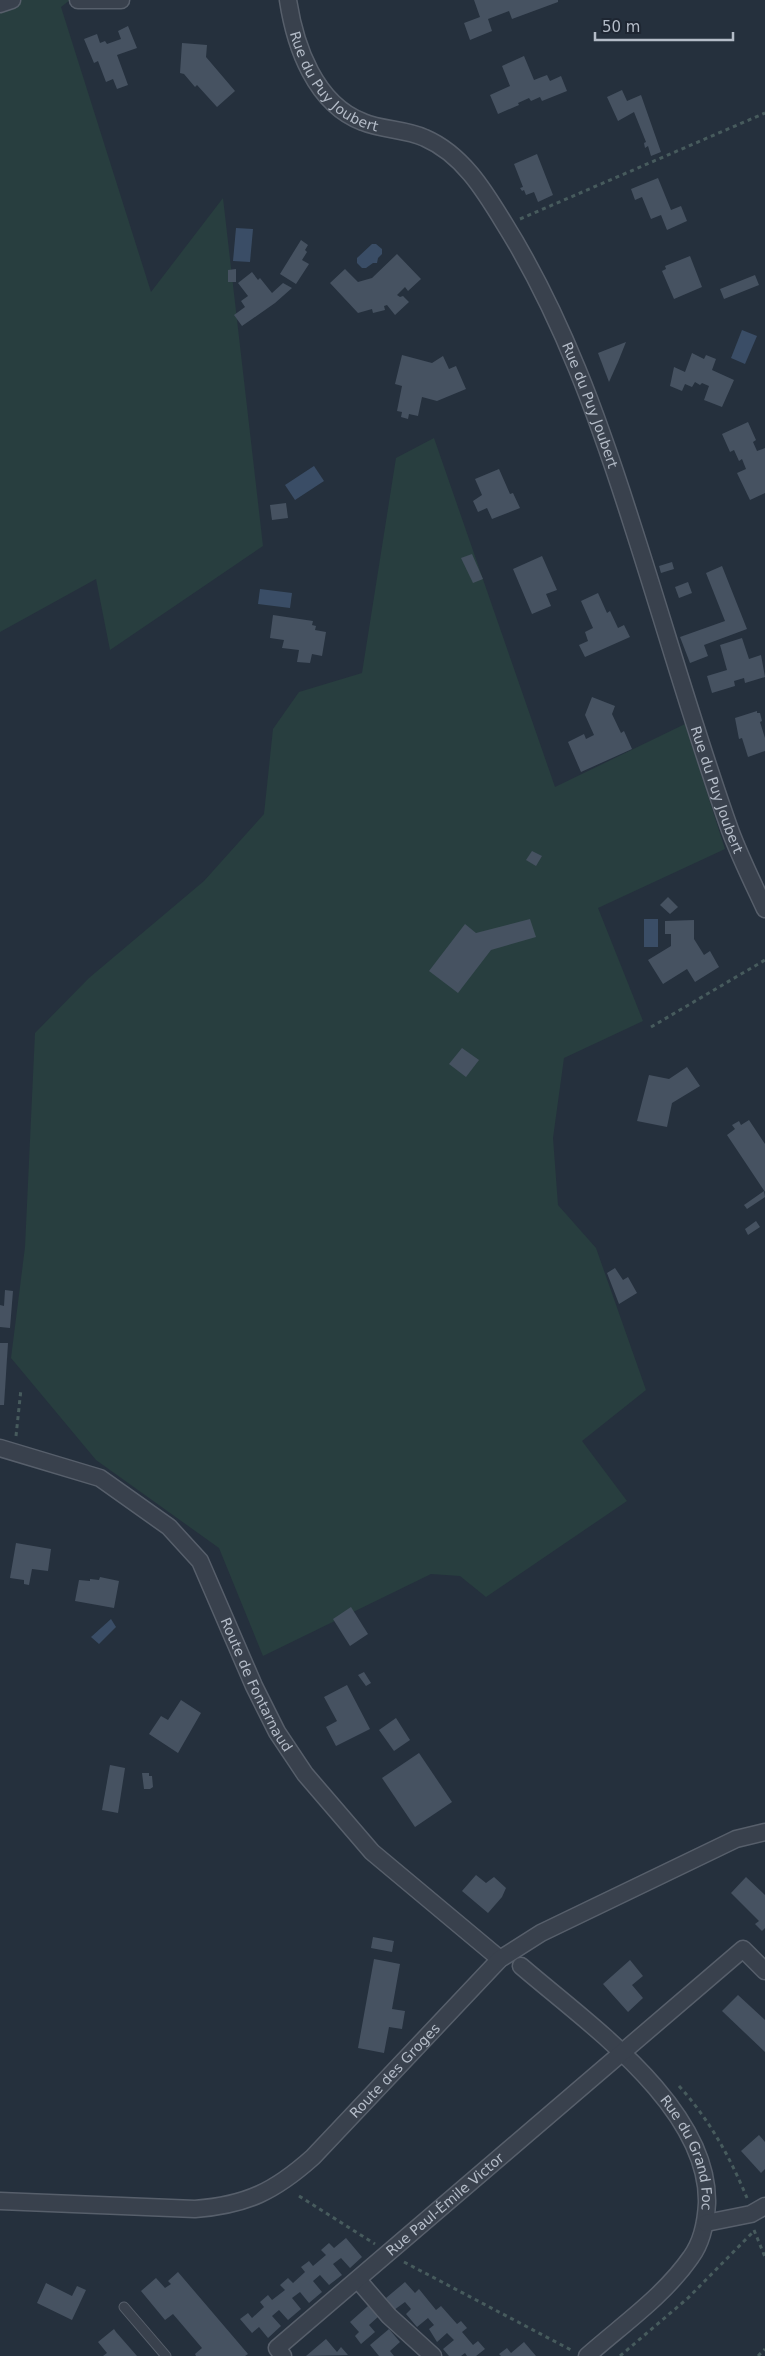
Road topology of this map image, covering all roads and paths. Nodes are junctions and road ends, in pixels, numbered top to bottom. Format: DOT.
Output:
graph roads {
  1 [pos="12,0"];
  2 [pos="78,0"];
  3 [pos="121,0"];
  4 [pos="288,0"];
  5 [pos="0,4"];
  6 [pos="765,113"];
  7 [pos="506,225"];
  8 [pos="765,909"];
  9 [pos="765,960"];
  10 [pos="651,1028"];
  11 [pos="21,1389"];
  12 [pos="7,1450"];
  13 [pos="765,1832"];
  14 [pos="500,1960"];
  15 [pos="521,1966"];
  16 [pos="765,1971"];
  17 [pos="622,2053"];
  18 [pos="299,2196"];
  19 [pos="0,2201"];
  20 [pos="758,2210"];
  21 [pos="706,2223"];
  22 [pos="754,2231"];
  23 [pos="390,2253"];
  24 [pos="765,2258"];
  25 [pos="358,2280"];
  26 [pos="124,2307"];
  27 [pos="765,2349"];
  28 [pos="276,2353"];
  29 [pos="581,2354"];
  30 [pos="166,2356"];
  31 [pos="433,2356"];
  32 [pos="620,2356"];
  33 [pos="758,2356"];
  1 -- 5 [label="street"];
  2 -- 3 [label="street"];
  4 -- 7 [label="street, Rue du Puy Joubert"];
  6 -- 7 [label="path"];
  7 -- 8 [label="street, Rue du Puy Joubert"];
  9 -- 10 [label="path"];
  11 -- 12 [label="path"];
  12 -- 14 [label="street, Route de Fontarnaud"];
  13 -- 14 [label="street, Route des Groges"];
  14 -- 19 [label="street, Route des Groges"];
  15 -- 17 [label="street, Rue du Grand Foc"];
  16 -- 17 [label="street, Rue Paul-Émile Victor"];
  17 -- 21 [label="street, Rue du Grand Foc"];
  17 -- 23 [label="street, Rue Paul-Émile Victor"];
  18 -- 23 [label="path"];
  20 -- 21 [label="street"];
  20 -- 22 [label="path"];
  21 -- 29 [label="street, Rue du Grand Foc"];
  22 -- 24 [label="path"];
  22 -- 32 [label="path"];
  23 -- 25 [label="street, Rue Paul-Émile Victor"];
  23 -- 29 [label="path"];
  25 -- 28 [label="street, Rue Paul-Émile Victor"];
  25 -- 31 [label="street"];
  26 -- 30 [label="lane"];
  27 -- 33 [label="path"];
}
